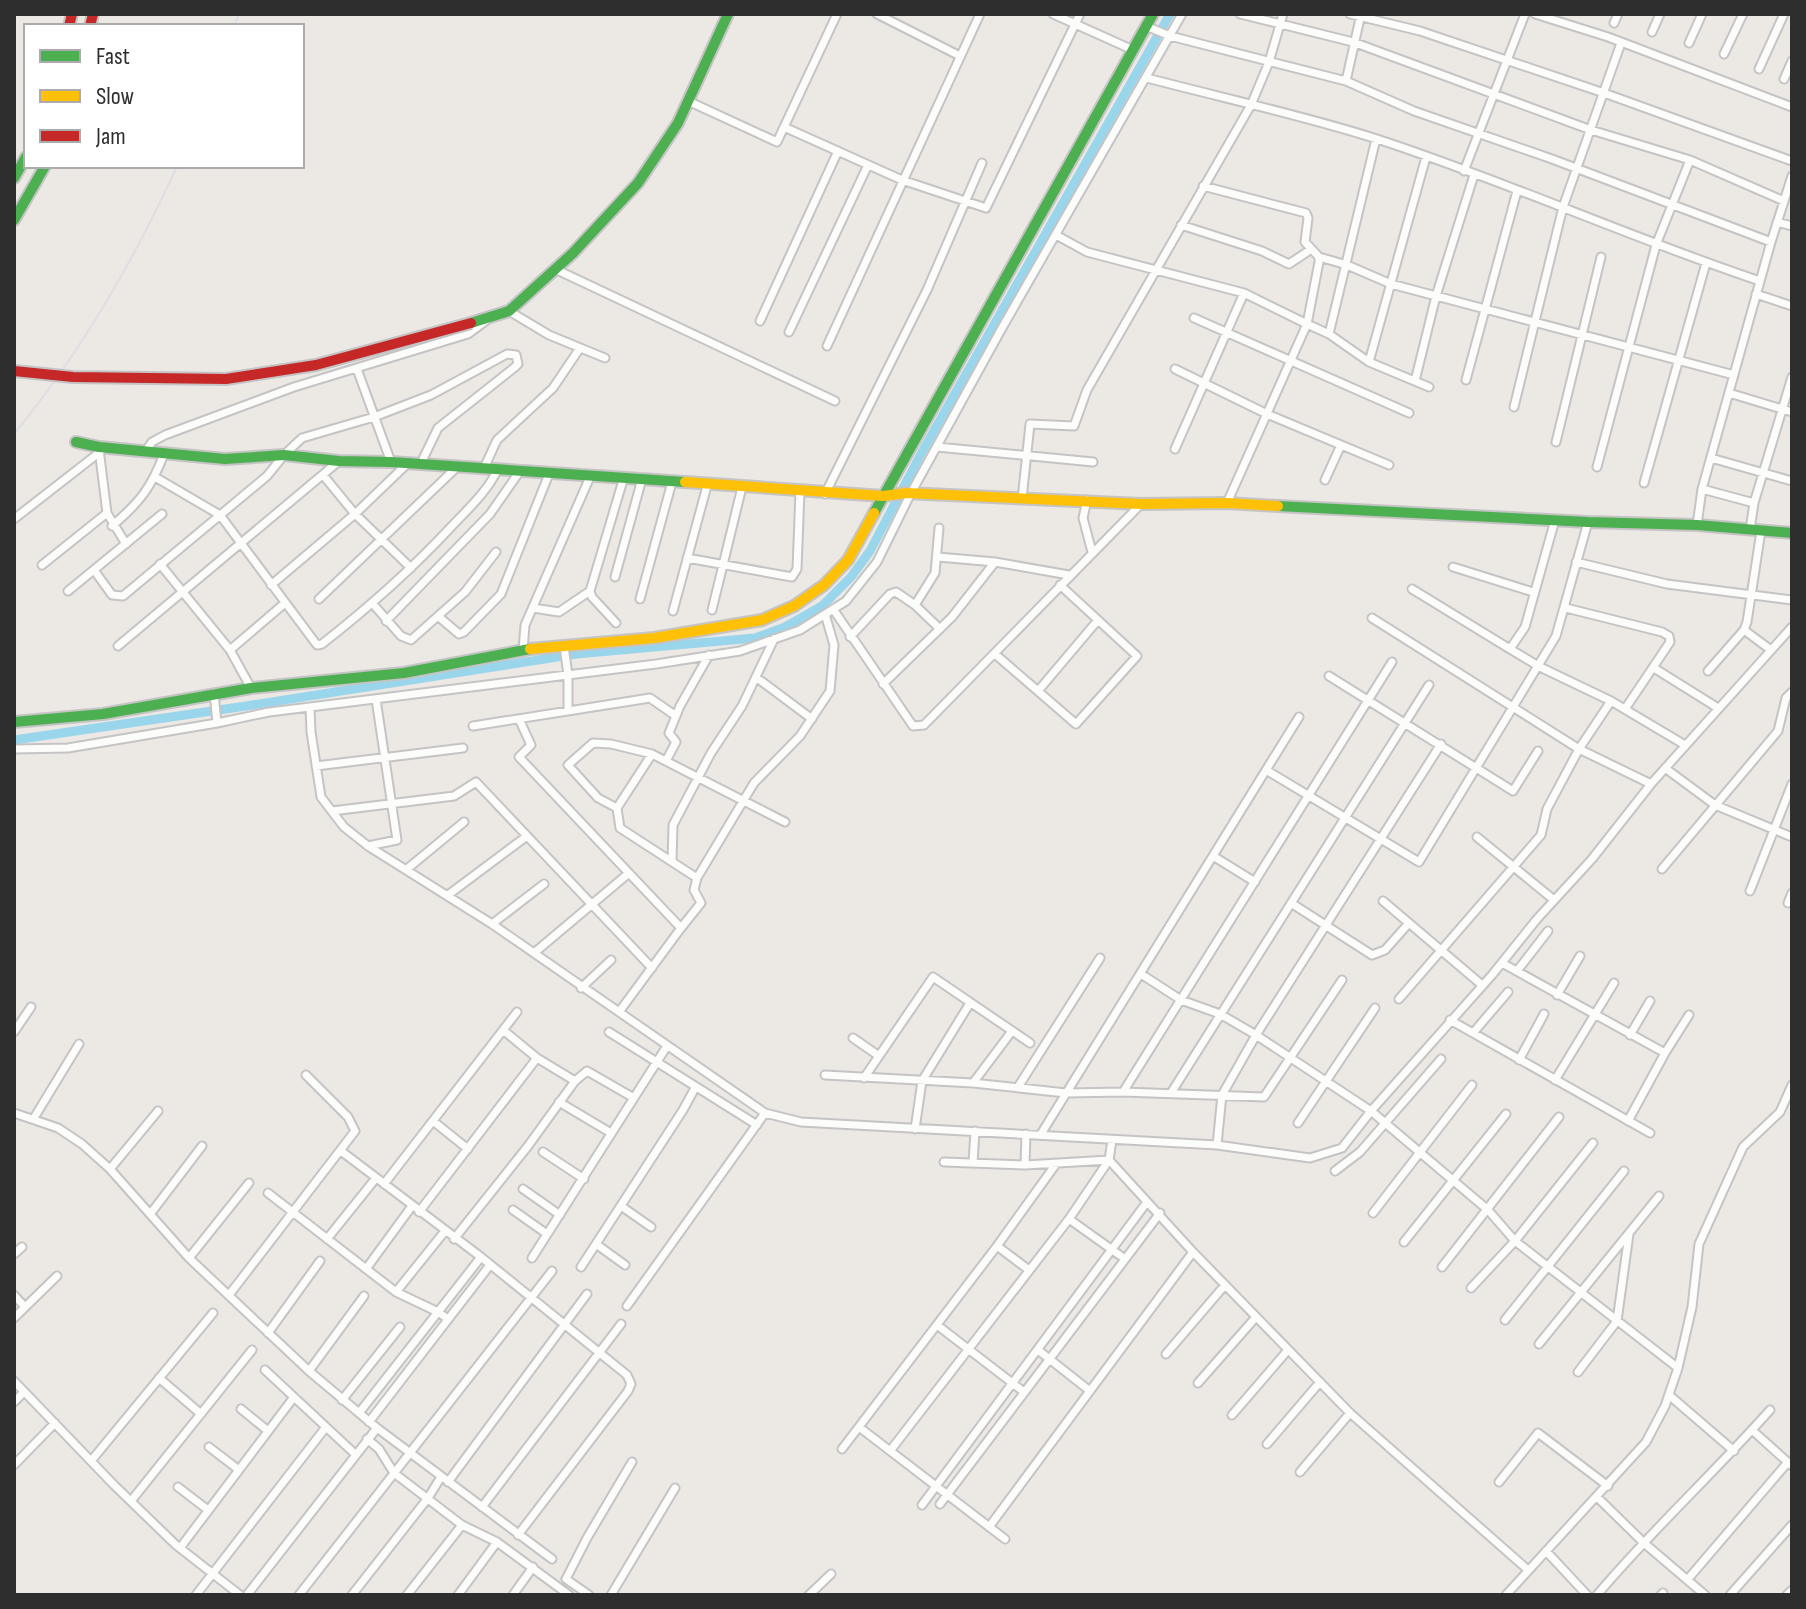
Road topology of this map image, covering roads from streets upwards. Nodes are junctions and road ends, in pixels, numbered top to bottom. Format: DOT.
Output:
graph roads {
  1 [pos="728,14"];
  2 [pos="837,14"];
  3 [pos="877,14"];
  4 [pos="980,14"];
  5 [pos="1053,14"];
  6 [pos="1153,14"];
  7 [pos="1182,14"];
  8 [pos="1240,14"];
  9 [pos="1283,14"];
  10 [pos="1350,14"];
  11 [pos="1525,14"];
  12 [pos="1535,14"];
  13 [pos="1618,14"];
  14 [pos="1660,14"];
  15 [pos="1702,14"];
  16 [pos="1743,14"];
  17 [pos="1784,14"];
  18 [pos="1361,15"];
  19 [pos="1078,18"];
  20 [pos="1614,23"];
  21 [pos="1281,24"];
  22 [pos="1149,27"];
  23 [pos="1652,32"];
  24 [pos="1167,36"];
  25 [pos="1353,42"];
  26 [pos="1621,43"];
  27 [pos="1689,43"];
  28 [pos="1133,50"];
  29 [pos="1724,54"];
  30 [pos="960,56"];
  31 [pos="1507,61"];
  32 [pos="1792,61"];
  33 [pos="1269,62"];
  34 [pos="1759,69"];
  35 [pos="1147,78"];
  36 [pos="1784,79"];
  37 [pos="1346,81"];
  38 [pos="1494,93"];
  39 [pos="1604,93"];
  40 [pos="688,101"];
  41 [pos="1251,105"];
  42 [pos="1792,107"];
  43 [pos="784,127"];
  44 [pos="1591,130"];
  45 [pos="1478,134"];
  46 [pos="1376,139"];
  47 [pos="838,151"];
  48 [pos="1426,157"];
  49 [pos="24,160"];
  50 [pos="1690,160"];
  51 [pos="1792,161"];
  52 [pos="982,163"];
  53 [pos="868,165"];
  54 [pos="44,168"];
  55 [pos="1576,168"];
  56 [pos="1464,171"];
  57 [pos="1474,175"];
  58 [pos="1792,176"];
  59 [pos="14,178"];
  60 [pos="902,180"];
  61 [pos="1203,186"];
  62 [pos="1517,191"];
  63 [pos="966,200"];
  64 [pos="1784,201"];
  65 [pos="1672,205"];
  66 [pos="1563,207"];
  67 [pos="14,220"];
  68 [pos="1777,222"];
  69 [pos="1181,225"];
  70 [pos="1792,226"];
  71 [pos="1056,235"];
  72 [pos="1771,242"];
  73 [pos="1656,245"];
  74 [pos="1310,250"];
  75 [pos="1319,257"];
  76 [pos="1601,257"];
  77 [pos="1706,263"];
  78 [pos="1347,265"];
  79 [pos="555,269"];
  80 [pos="1155,269"];
  81 [pos="1760,281"];
  82 [pos="1391,284"];
  83 [pos="1244,293"];
  84 [pos="1756,294"];
  85 [pos="1436,296"];
  86 [pos="1792,306"];
  87 [pos="1485,309"];
  88 [pos="509,311"];
  89 [pos="491,316"];
  90 [pos="1194,318"];
  91 [pos="760,321"];
  92 [pos="1534,322"];
  93 [pos="1307,324"];
  94 [pos="789,332"];
  95 [pos="1227,332"];
  96 [pos="1329,334"];
  97 [pos="1582,335"];
  98 [pos="827,346"];
  99 [pos="580,348"];
  100 [pos="1630,348"];
  101 [pos="605,358"];
  102 [pos="1291,361"];
  103 [pos="1679,361"];
  104 [pos="1369,362"];
  105 [pos="357,369"];
  106 [pos="1175,369"];
  107 [pos="14,371"];
  108 [pos="1734,375"];
  109 [pos="1792,377"];
  110 [pos="1466,380"];
  111 [pos="1415,381"];
  112 [pos="1205,384"];
  113 [pos="1429,387"];
  114 [pos="1729,393"];
  115 [pos="835,401"];
  116 [pos="1514,407"];
  117 [pos="1783,409"];
  118 [pos="1792,412"];
  119 [pos="1409,413"];
  120 [pos="1267,414"];
  121 [pos="374,417"];
  122 [pos="76,442"];
  123 [pos="1556,442"];
  124 [pos="1341,445"];
  125 [pos="937,447"];
  126 [pos="1175,449"];
  127 [pos="99,450"];
  128 [pos="145,452"];
  129 [pos="164,454"];
  130 [pos="284,455"];
  131 [pos="1028,457"];
  132 [pos="1711,458"];
  133 [pos="339,461"];
  134 [pos="391,462"];
  135 [pos="1093,462"];
  136 [pos="407,464"];
  137 [pos="420,465"];
  138 [pos="1389,465"];
  139 [pos="457,467"];
  140 [pos="1597,467"];
  141 [pos="484,468"];
  142 [pos="498,469"];
  143 [pos="520,471"];
  144 [pos="549,474"];
  145 [pos="1763,474"];
  146 [pos="323,475"];
  147 [pos="155,477"];
  148 [pos="590,477"];
  149 [pos="624,477"];
  150 [pos="642,479"];
  151 [pos="1325,480"];
  152 [pos="1792,481"];
  153 [pos="672,482"];
  154 [pos="1644,483"];
  155 [pos="707,486"];
  156 [pos="742,487"];
  157 [pos="1702,489"];
  158 [pos="800,492"];
  159 [pos="908,493"];
  160 [pos="825,494"];
  161 [pos="887,495"];
  162 [pos="1022,499"];
  163 [pos="1227,503"];
  164 [pos="1754,503"];
  165 [pos="1086,504"];
  166 [pos="1141,504"];
  167 [pos="107,513"];
  168 [pos="162,514"];
  169 [pos="355,514"];
  170 [pos="220,515"];
  171 [pos="14,519"];
  172 [pos="1555,520"];
  173 [pos="1588,522"];
  174 [pos="1697,525"];
  175 [pos="112,526"];
  176 [pos="939,528"];
  177 [pos="1756,531"];
  178 [pos="1792,533"];
  179 [pos="383,541"];
  180 [pos="242,543"];
  181 [pos="126,544"];
  182 [pos="496,552"];
  183 [pos="1092,552"];
  184 [pos="938,557"];
  185 [pos="687,558"];
  186 [pos="995,562"];
  187 [pos="1576,562"];
  188 [pos="160,564"];
  189 [pos="42,565"];
  190 [pos="723,565"];
  191 [pos="1453,567"];
  192 [pos="411,568"];
  193 [pos="94,570"];
  194 [pos="1069,575"];
  195 [pos="615,577"];
  196 [pos="271,585"];
  197 [pos="1060,585"];
  198 [pos="1412,589"];
  199 [pos="68,591"];
  200 [pos="590,591"];
  201 [pos="1533,592"];
  202 [pos="183,593"];
  203 [pos="1752,594"];
  204 [pos="319,599"];
  205 [pos="640,599"];
  206 [pos="1792,600"];
  207 [pos="285,603"];
  208 [pos="373,604"];
  209 [pos="915,605"];
  210 [pos="533,608"];
  211 [pos="1566,608"];
  212 [pos="712,610"];
  213 [pos="673,611"];
  214 [pos="829,612"];
  215 [pos="439,617"];
  216 [pos="1372,618"];
  217 [pos="1098,620"];
  218 [pos="386,621"];
  219 [pos="616,623"];
  220 [pos="1792,627"];
  221 [pos="940,629"];
  222 [pos="1744,630"];
  223 [pos="850,637"];
  224 [pos="774,639"];
  225 [pos="118,646"];
  226 [pos="1510,649"];
  227 [pos="230,650"];
  228 [pos="523,650"];
  229 [pos="1771,650"];
  230 [pos="565,652"];
  231 [pos="995,654"];
  232 [pos="709,655"];
  233 [pos="1392,662"];
  234 [pos="1540,667"];
  235 [pos="1654,668"];
  236 [pos="1708,671"];
  237 [pos="568,675"];
  238 [pos="1329,676"];
  239 [pos="757,678"];
  240 [pos="248,681"];
  241 [pos="883,684"];
  242 [pos="1429,685"];
  243 [pos="1038,691"];
  244 [pos="1792,692"];
  245 [pos="214,696"];
  246 [pos="376,699"];
  247 [pos="1368,700"];
  248 [pos="1611,701"];
  249 [pos="310,707"];
  250 [pos="1515,707"];
  251 [pos="1718,708"];
  252 [pos="1625,709"];
  253 [pos="568,711"];
  254 [pos="676,716"];
  255 [pos="1299,717"];
  256 [pos="216,718"];
  257 [pos="519,719"];
  258 [pos="812,719"];
  259 [pos="14,722"];
  260 [pos="1404,722"];
  261 [pos="473,726"];
  262 [pos="1441,744"];
  263 [pos="1685,745"];
  264 [pos="463,748"];
  265 [pos="14,749"];
  266 [pos="1579,749"];
  267 [pos="1538,751"];
  268 [pos="652,754"];
  269 [pos="385,758"];
  270 [pos="666,761"];
  271 [pos="316,766"];
  272 [pos="1478,766"];
  273 [pos="1266,770"];
  274 [pos="1669,772"];
  275 [pos="697,777"];
  276 [pos="1651,784"];
  277 [pos="1792,784"];
  278 [pos="1308,795"];
  279 [pos="743,799"];
  280 [pos="392,804"];
  281 [pos="1715,805"];
  282 [pos="617,808"];
  283 [pos="332,811"];
  284 [pos="1344,817"];
  285 [pos="464,822"];
  286 [pos="785,822"];
  287 [pos="1774,829"];
  288 [pos="527,836"];
  289 [pos="1477,837"];
  290 [pos="1792,837"];
  291 [pos="1380,839"];
  292 [pos="368,846"];
  293 [pos="1213,856"];
  294 [pos="672,861"];
  295 [pos="1515,867"];
  296 [pos="407,869"];
  297 [pos="1662,869"];
  298 [pos="629,873"];
  299 [pos="697,878"];
  300 [pos="1255,882"];
  301 [pos="544,884"];
  302 [pos="1750,891"];
  303 [pos="1792,893"];
  304 [pos="448,895"];
  305 [pos="1554,900"];
  306 [pos="1383,901"];
  307 [pos="1291,903"];
  308 [pos="1788,903"];
  309 [pos="593,906"];
  310 [pos="1409,923"];
  311 [pos="492,924"];
  312 [pos="1326,926"];
  313 [pos="681,928"];
  314 [pos="1548,931"];
  315 [pos="1442,952"];
  316 [pos="534,953"];
  317 [pos="1580,956"];
  318 [pos="1100,958"];
  319 [pos="611,960"];
  320 [pos="1509,967"];
  321 [pos="652,968"];
  322 [pos="1141,974"];
  323 [pos="1342,980"];
  324 [pos="1614,983"];
  325 [pos="1482,985"];
  326 [pos="581,988"];
  327 [pos="1508,992"];
  328 [pos="1557,995"];
  329 [pos="1399,999"];
  330 [pos="1181,1000"];
  331 [pos="1650,1001"];
  332 [pos="970,1003"];
  333 [pos="31,1007"];
  334 [pos="1375,1008"];
  335 [pos="517,1012"];
  336 [pos="619,1012"];
  337 [pos="1220,1014"];
  338 [pos="1544,1014"];
  339 [pos="1689,1015"];
  340 [pos="1594,1016"];
  341 [pos="1455,1023"];
  342 [pos="503,1030"];
  343 [pos="1012,1031"];
  344 [pos="14,1032"];
  345 [pos="609,1032"];
  346 [pos="1473,1033"];
  347 [pos="1256,1035"];
  348 [pos="1630,1035"];
  349 [pos="853,1038"];
  350 [pos="1030,1043"];
  351 [pos="79,1044"];
  352 [pos="1665,1053"];
  353 [pos="662,1054"];
  354 [pos="879,1056"];
  355 [pos="1291,1057"];
  356 [pos="537,1058"];
  357 [pos="1441,1059"];
  358 [pos="1519,1060"];
  359 [pos="306,1075"];
  360 [pos="825,1075"];
  361 [pos="864,1078"];
  362 [pos="1555,1080"];
  363 [pos="575,1081"];
  364 [pos="922,1081"];
  365 [pos="1326,1081"];
  366 [pos="973,1083"];
  367 [pos="1472,1085"];
  368 [pos="1792,1085"];
  369 [pos="1018,1087"];
  370 [pos="695,1088"];
  371 [pos="1123,1092"];
  372 [pos="1066,1093"];
  373 [pos="1171,1093"];
  374 [pos="1222,1095"];
  375 [pos="634,1098"];
  376 [pos="559,1102"];
  377 [pos="158,1111"];
  378 [pos="14,1113"];
  379 [pos="1506,1114"];
  380 [pos="1559,1117"];
  381 [pos="34,1118"];
  382 [pos="1378,1118"];
  383 [pos="761,1119"];
  384 [pos="433,1121"];
  385 [pos="1628,1121"];
  386 [pos="1298,1123"];
  387 [pos="915,1129"];
  388 [pos="611,1133"];
  389 [pos="1650,1133"];
  390 [pos="1041,1134"];
  391 [pos="974,1139"];
  392 [pos="1026,1141"];
  393 [pos="1593,1143"];
  394 [pos="1217,1145"];
  395 [pos="202,1146"];
  396 [pos="468,1149"];
  397 [pos="1111,1150"];
  398 [pos="341,1151"];
  399 [pos="1419,1151"];
  400 [pos="543,1152"];
  401 [pos="944,1162"];
  402 [pos="973,1163"];
  403 [pos="1056,1164"];
  404 [pos="1025,1165"];
  405 [pos="110,1169"];
  406 [pos="1335,1171"];
  407 [pos="1624,1171"];
  408 [pos="376,1178"];
  409 [pos="584,1179"];
  410 [pos="1453,1181"];
  411 [pos="249,1183"];
  412 [pos="384,1184"];
  413 [pos="523,1189"];
  414 [pos="268,1193"];
  415 [pos="1659,1196"];
  416 [pos="1147,1202"];
  417 [pos="621,1206"];
  418 [pos="416,1209"];
  419 [pos="513,1210"];
  420 [pos="1488,1210"];
  421 [pos="293,1212"];
  422 [pos="151,1213"];
  423 [pos="1160,1213"];
  424 [pos="1373,1213"];
  425 [pos="560,1215"];
  426 [pos="1069,1219"];
  427 [pos="651,1227"];
  428 [pos="445,1231"];
  429 [pos="1629,1232"];
  430 [pos="547,1234"];
  431 [pos="327,1239"];
  432 [pos="454,1239"];
  433 [pos="1515,1241"];
  434 [pos="1404,1242"];
  435 [pos="596,1244"];
  436 [pos="997,1246"];
  437 [pos="22,1247"];
  438 [pos="1111,1249"];
  439 [pos="1193,1252"];
  440 [pos="14,1254"];
  441 [pos="481,1257"];
  442 [pos="189,1258"];
  443 [pos="532,1258"];
  444 [pos="1125,1259"];
  445 [pos="320,1261"];
  446 [pos="490,1265"];
  447 [pos="625,1265"];
  448 [pos="581,1267"];
  449 [pos="1442,1267"];
  450 [pos="1549,1267"];
  451 [pos="366,1269"];
  452 [pos="1029,1270"];
  453 [pos="552,1271"];
  454 [pos="57,1276"];
  455 [pos="1225,1285"];
  456 [pos="1471,1288"];
  457 [pos="396,1292"];
  458 [pos="1580,1292"];
  459 [pos="587,1294"];
  460 [pos="14,1295"];
  461 [pos="229,1295"];
  462 [pos="364,1296"];
  463 [pos="531,1299"];
  464 [pos="627,1306"];
  465 [pos="25,1307"];
  466 [pos="438,1312"];
  467 [pos="213,1313"];
  468 [pos="1256,1317"];
  469 [pos="14,1318"];
  470 [pos="448,1319"];
  471 [pos="1505,1320"];
  472 [pos="1617,1321"];
  473 [pos="621,1324"];
  474 [pos="564,1325"];
  475 [pos="937,1325"];
  476 [pos="400,1327"];
  477 [pos="268,1333"];
  478 [pos="1539,1344"];
  479 [pos="252,1350"];
  480 [pos="969,1350"];
  481 [pos="1038,1350"];
  482 [pos="1288,1350"];
  483 [pos="600,1352"];
  484 [pos="1166,1354"];
  485 [pos="1050,1359"];
  486 [pos="1678,1368"];
  487 [pos="265,1370"];
  488 [pos="309,1371"];
  489 [pos="1578,1372"];
  490 [pos="159,1378"];
  491 [pos="14,1381"];
  492 [pos="1320,1382"];
  493 [pos="1198,1383"];
  494 [pos="1014,1384"];
  495 [pos="1090,1391"];
  496 [pos="24,1392"];
  497 [pos="1024,1392"];
  498 [pos="1669,1395"];
  499 [pos="294,1397"];
  500 [pos="342,1400"];
  501 [pos="14,1402"];
  502 [pos="241,1409"];
  503 [pos="1770,1410"];
  504 [pos="359,1413"];
  505 [pos="1350,1413"];
  506 [pos="201,1414"];
  507 [pos="1232,1415"];
  508 [pos="369,1422"];
  509 [pos="55,1423"];
  510 [pos="326,1427"];
  511 [pos="859,1427"];
  512 [pos="377,1428"];
  513 [pos="1752,1430"];
  514 [pos="268,1431"];
  515 [pos="367,1439"];
  516 [pos="1267,1444"];
  517 [pos="209,1447"];
  518 [pos="842,1449"];
  519 [pos="890,1451"];
  520 [pos="1734,1451"];
  521 [pos="411,1453"];
  522 [pos="355,1454"];
  523 [pos="91,1461"];
  524 [pos="632,1462"];
  525 [pos="1790,1464"];
  526 [pos="14,1465"];
  527 [pos="239,1470"];
  528 [pos="1300,1472"];
  529 [pos="394,1473"];
  530 [pos="444,1479"];
  531 [pos="1499,1482"];
  532 [pos="936,1486"];
  533 [pos="1608,1486"];
  534 [pos="178,1487"];
  535 [pos="675,1488"];
  536 [pos="946,1494"];
  537 [pos="1597,1497"];
  538 [pos="428,1498"];
  539 [pos="131,1501"];
  540 [pos="940,1504"];
  541 [pos="922,1505"];
  542 [pos="482,1507"];
  543 [pos="208,1510"];
  544 [pos="462,1525"];
  545 [pos="1792,1525"];
  546 [pos="989,1527"];
  547 [pos="518,1535"];
  548 [pos="1005,1539"];
  549 [pos="497,1542"];
  550 [pos="1644,1543"];
  551 [pos="180,1548"];
  552 [pos="1546,1551"];
  553 [pos="552,1559"];
  554 [pos="533,1567"];
  555 [pos="1528,1570"];
  556 [pos="831,1574"];
  557 [pos="214,1575"];
  558 [pos="1688,1579"];
  559 [pos="1792,1590"];
  560 [pos="572,1593"];
  561 [pos="196,1595"];
  562 [pos="240,1595"];
  563 [pos="247,1595"];
  564 [pos="299,1595"];
  565 [pos="352,1595"];
  566 [pos="407,1595"];
  567 [pos="458,1595"];
  568 [pos="513,1595"];
  569 [pos="589,1595"];
  570 [pos="611,1595"];
  571 [pos="809,1595"];
  572 [pos="1506,1595"];
  573 [pos="1587,1595"];
  574 [pos="1597,1595"];
  575 [pos="1705,1595"];
  576 [pos="1730,1595"];
  577 [pos="1787,1595"];
  1 -- 40 [label="street"];
  2 -- 43 [label="street"];
  3 -- 30 [label="street"];
  4 -- 30 [label="street"];
  5 -- 19 [label="street"];
  6 -- 22 [label="street"];
  7 -- 24 [label="street"];
  8 -- 21 [label="street"];
  9 -- 21 [label="street"];
  10 -- 18 [label="street"];
  11 -- 31 [label="street"];
  12 -- 26 [label="street"];
  13 -- 20 [label="street"];
  14 -- 23 [label="street"];
  15 -- 27 [label="street"];
  16 -- 29 [label="street"];
  17 -- 34 [label="street"];
  18 -- 25 [label="street"];
  18 -- 31 [label="street"];
  19 -- 28 [label="street"];
  19 -- 63 [label="street"];
  21 -- 25 [label="street"];
  21 -- 33 [label="street"];
  22 -- 24 [label="street"];
  22 -- 28 [label="street"];
  24 -- 33 [label="street"];
  24 -- 35 [label="street"];
  25 -- 37 [label="street"];
  25 -- 38 [label="street"];
  26 -- 39 [label="street"];
  26 -- 42 [label="street"];
  28 -- 161 [label="street"];
  30 -- 60 [label="street"];
  31 -- 38 [label="street"];
  31 -- 39 [label="street"];
  32 -- 36 [label="street"];
  33 -- 37 [label="street"];
  33 -- 41 [label="street"];
  35 -- 41 [label="street"];
  35 -- 71 [label="street"];
  37 -- 45 [label="street"];
  38 -- 44 [label="street"];
  38 -- 45 [label="street"];
  39 -- 44 [label="street"];
  39 -- 51 [label="street"];
  40 -- 43 [label="street"];
  40 -- 79 [label="street"];
  41 -- 46 [label="street"];
  41 -- 61 [label="street"];
  43 -- 47 [label="street"];
  44 -- 50 [label="street"];
  44 -- 55 [label="street"];
  45 -- 55 [label="street"];
  45 -- 56 [label="street"];
  46 -- 48 [label="street"];
  46 -- 78 [label="street"];
  47 -- 53 [label="street"];
  47 -- 91 [label="street"];
  48 -- 56 [label="street"];
  48 -- 82 [label="street"];
  49 -- 59 [label="street"];
  50 -- 64 [label="street"];
  50 -- 65 [label="street"];
  52 -- 63 [label="street"];
  53 -- 60 [label="street"];
  53 -- 94 [label="street"];
  54 -- 67 [label="street"];
  55 -- 65 [label="street"];
  55 -- 66 [label="street"];
  56 -- 57 [label="street"];
  57 -- 62 [label="street"];
  57 -- 85 [label="street"];
  58 -- 64 [label="street"];
  60 -- 63 [label="street"];
  60 -- 98 [label="street"];
  61 -- 69 [label="street"];
  61 -- 74 [label="street"];
  62 -- 66 [label="street"];
  62 -- 87 [label="street"];
  63 -- 160 [label="street"];
  64 -- 68 [label="street"];
  65 -- 72 [label="street"];
  65 -- 73 [label="street"];
  66 -- 73 [label="street"];
  66 -- 92 [label="street"];
  68 -- 70 [label="street"];
  68 -- 72 [label="street"];
  69 -- 74 [label="street"];
  69 -- 80 [label="street"];
  71 -- 80 [label="street"];
  71 -- 125 [label="street"];
  72 -- 81 [label="street"];
  73 -- 77 [label="street"];
  73 -- 100 [label="street"];
  74 -- 75 [label="street"];
  75 -- 78 [label="street"];
  75 -- 93 [label="street"];
  76 -- 97 [label="street"];
  77 -- 81 [label="street"];
  77 -- 103 [label="street"];
  78 -- 82 [label="street"];
  78 -- 96 [label="street"];
  79 -- 88 [label="street"];
  79 -- 115 [label="street"];
  80 -- 83 [label="street"];
  80 -- 131 [label="street"];
  81 -- 84 [label="street"];
  82 -- 85 [label="street"];
  82 -- 104 [label="street"];
  83 -- 93 [label="street"];
  83 -- 95 [label="street"];
  84 -- 86 [label="street"];
  84 -- 108 [label="street"];
  85 -- 87 [label="street"];
  85 -- 111 [label="street"];
  87 -- 92 [label="street"];
  87 -- 110 [label="street"];
  88 -- 89 [label="street"];
  88 -- 99 [label="street"];
  89 -- 105 [label="street"];
  89 -- 107 [label="street, bridge"];
  90 -- 95 [label="street"];
  92 -- 97 [label="street"];
  92 -- 116 [label="street"];
  93 -- 96 [label="street"];
  93 -- 102 [label="street"];
  95 -- 102 [label="street"];
  95 -- 112 [label="street"];
  96 -- 104 [label="street"];
  97 -- 100 [label="street"];
  97 -- 123 [label="street"];
  99 -- 101 [label="street"];
  99 -- 141 [label="street"];
  100 -- 103 [label="street"];
  100 -- 140 [label="street"];
  102 -- 119 [label="street"];
  102 -- 120 [label="street"];
  103 -- 108 [label="street"];
  103 -- 154 [label="street"];
  104 -- 111 [label="street"];
  105 -- 121 [label="street"];
  105 -- 128 [label="street"];
  106 -- 112 [label="street"];
  108 -- 114 [label="street"];
  109 -- 117 [label="street"];
  111 -- 113 [label="street"];
  112 -- 120 [label="street"];
  112 -- 126 [label="street"];
  114 -- 117 [label="street"];
  114 -- 132 [label="street"];
  117 -- 118 [label="street"];
  117 -- 145 [label="street"];
  120 -- 124 [label="street"];
  120 -- 163 [label="street"];
  121 -- 130 [label="street"];
  121 -- 134 [label="street"];
  121 -- 137 [label="street"];
  122 -- 127 [label="street"];
  124 -- 138 [label="street"];
  124 -- 151 [label="street"];
  125 -- 131 [label="street"];
  125 -- 159 [label="street"];
  127 -- 128 [label="street"];
  127 -- 167 [label="street"];
  127 -- 171 [label="street"];
  128 -- 129 [label="street"];
  129 -- 130 [label="street"];
  129 -- 147 [label="street"];
  130 -- 133 [label="street"];
  130 -- 170 [label="street"];
  131 -- 135 [label="street"];
  131 -- 162 [label="street"];
  132 -- 145 [label="street"];
  132 -- 157 [label="street"];
  133 -- 134 [label="street"];
  133 -- 146 [label="street"];
  134 -- 136 [label="street"];
  136 -- 137 [label="street"];
  136 -- 169 [label="street"];
  137 -- 139 [label="street"];
  139 -- 141 [label="street"];
  139 -- 179 [label="street"];
  141 -- 142 [label="street"];
  142 -- 143 [label="street"];
  142 -- 192 [label="street"];
  143 -- 144 [label="street"];
  143 -- 218 [label="street"];
  144 -- 148 [label="street"];
  144 -- 215 [label="street"];
  145 -- 152 [label="street"];
  145 -- 164 [label="street"];
  146 -- 169 [label="street"];
  146 -- 180 [label="street"];
  147 -- 170 [label="street"];
  147 -- 175 [label="street"];
  148 -- 149 [label="street"];
  148 -- 210 [label="street"];
  149 -- 150 [label="street"];
  149 -- 200 [label="street"];
  150 -- 153 [label="street"];
  150 -- 195 [label="street"];
  153 -- 155 [label="street"];
  153 -- 205 [label="street"];
  155 -- 156 [label="street"];
  155 -- 185 [label="street"];
  156 -- 158 [label="street"];
  156 -- 190 [label="street"];
  157 -- 164 [label="street"];
  157 -- 174 [label="street"];
  158 -- 160 [label="street"];
  158 -- 190 [label="street"];
  159 -- 161 [label="street"];
  159 -- 162 [label="street"];
  159 -- 214 [label="street"];
  160 -- 161 [label="street"];
  161 -- 230 [label="street"];
  162 -- 165 [label="street"];
  163 -- 166 [label="street"];
  163 -- 172 [label="street"];
  164 -- 177 [label="street"];
  165 -- 166 [label="street"];
  165 -- 183 [label="street"];
  166 -- 183 [label="street"];
  167 -- 175 [label="street"];
  167 -- 189 [label="street"];
  168 -- 181 [label="street"];
  169 -- 179 [label="street"];
  169 -- 196 [label="street"];
  170 -- 180 [label="street"];
  170 -- 188 [label="street"];
  172 -- 173 [label="street"];
  172 -- 201 [label="street"];
  173 -- 174 [label="street"];
  173 -- 187 [label="street"];
  174 -- 177 [label="street"];
  175 -- 181 [label="street"];
  176 -- 184 [label="street"];
  177 -- 178 [label="street"];
  177 -- 203 [label="street"];
  179 -- 192 [label="street"];
  179 -- 204 [label="street"];
  180 -- 196 [label="street"];
  180 -- 202 [label="street"];
  181 -- 193 [label="street"];
  182 -- 215 [label="street"];
  183 -- 194 [label="street"];
  184 -- 186 [label="street"];
  184 -- 209 [label="street"];
  185 -- 190 [label="street"];
  185 -- 213 [label="street"];
  186 -- 194 [label="street"];
  186 -- 221 [label="street"];
  187 -- 203 [label="street"];
  187 -- 211 [label="street"];
  188 -- 193 [label="street"];
  188 -- 202 [label="street"];
  190 -- 212 [label="street"];
  191 -- 201 [label="street"];
  192 -- 208 [label="street"];
  193 -- 199 [label="street"];
  194 -- 197 [label="street"];
  196 -- 207 [label="street"];
  197 -- 217 [label="street"];
  197 -- 231 [label="street"];
  198 -- 226 [label="street"];
  200 -- 210 [label="street"];
  200 -- 219 [label="street"];
  201 -- 226 [label="street"];
  202 -- 225 [label="street"];
  202 -- 227 [label="street"];
  203 -- 206 [label="street"];
  203 -- 222 [label="street"];
  207 -- 208 [label="street"];
  207 -- 227 [label="street"];
  208 -- 218 [label="street"];
  209 -- 221 [label="street"];
  209 -- 223 [label="street"];
  210 -- 228 [label="street"];
  211 -- 234 [label="street"];
  211 -- 235 [label="street"];
  214 -- 223 [label="street"];
  214 -- 224 [label="street"];
  214 -- 258 [label="street"];
  215 -- 218 [label="street"];
  216 -- 250 [label="street"];
  217 -- 243 [label="street"];
  217 -- 243 [label="street"];
  220 -- 229 [label="street"];
  221 -- 241 [label="street"];
  222 -- 229 [label="street"];
  222 -- 236 [label="street"];
  223 -- 241 [label="street"];
  224 -- 232 [label="street"];
  224 -- 239 [label="street"];
  226 -- 234 [label="street"];
  227 -- 240 [label="street"];
  228 -- 230 [label="street"];
  228 -- 240 [label="street"];
  229 -- 251 [label="street"];
  230 -- 237 [label="street"];
  231 -- 241 [label="street"];
  231 -- 243 [label="street"];
  232 -- 237 [label="street"];
  232 -- 254 [label="street"];
  233 -- 247 [label="street"];
  234 -- 248 [label="street"];
  234 -- 250 [label="street"];
  235 -- 251 [label="street"];
  235 -- 252 [label="street"];
  237 -- 246 [label="street"];
  237 -- 253 [label="street"];
  238 -- 247 [label="street"];
  239 -- 258 [label="street"];
  239 -- 275 [label="street"];
  240 -- 245 [label="street"];
  242 -- 260 [label="street"];
  244 -- 281 [label="street"];
  245 -- 256 [label="street"];
  245 -- 259 [label="street"];
  246 -- 249 [label="street"];
  246 -- 269 [label="street"];
  247 -- 260 [label="street"];
  247 -- 278 [label="street"];
  248 -- 252 [label="street"];
  248 -- 266 [label="street"];
  249 -- 256 [label="street"];
  249 -- 271 [label="street"];
  250 -- 266 [label="street"];
  250 -- 272 [label="street"];
  251 -- 263 [label="street"];
  252 -- 263 [label="street"];
  253 -- 254 [label="street"];
  253 -- 257 [label="street"];
  254 -- 270 [label="street"];
  255 -- 273 [label="street"];
  256 -- 265 [label="street"];
  257 -- 261 [label="street"];
  257 -- 298 [label="street"];
  258 -- 279 [label="street"];
  260 -- 262 [label="street"];
  260 -- 284 [label="street"];
  262 -- 272 [label="street"];
  262 -- 291 [label="street"];
  263 -- 274 [label="street"];
  264 -- 269 [label="street"];
  266 -- 276 [label="street"];
  266 -- 295 [label="street"];
  267 -- 272 [label="street"];
  268 -- 270 [label="street"];
  268 -- 282 [label="street"];
  268 -- 282 [label="street"];
  269 -- 271 [label="street"];
  269 -- 280 [label="street"];
  270 -- 275 [label="street"];
  271 -- 283 [label="street"];
  272 -- 291 [label="street"];
  273 -- 278 [label="street"];
  273 -- 293 [label="street"];
  274 -- 276 [label="street"];
  274 -- 281 [label="street"];
  275 -- 279 [label="street"];
  275 -- 294 [label="street"];
  276 -- 305 [label="street"];
  277 -- 287 [label="street"];
  278 -- 284 [label="street"];
  278 -- 300 [label="street"];
  279 -- 286 [label="street"];
  279 -- 299 [label="street"];
  280 -- 283 [label="street"];
  280 -- 288 [label="street"];
  280 -- 292 [label="street"];
  281 -- 287 [label="street"];
  281 -- 297 [label="street"];
  282 -- 294 [label="street"];
  283 -- 292 [label="street"];
  284 -- 291 [label="street"];
  284 -- 307 [label="street"];
  285 -- 296 [label="street"];
  287 -- 290 [label="street"];
  287 -- 302 [label="street"];
  288 -- 304 [label="street"];
  288 -- 309 [label="street"];
  289 -- 295 [label="street"];
  291 -- 312 [label="street"];
  292 -- 296 [label="street"];
  293 -- 300 [label="street"];
  293 -- 322 [label="street"];
  294 -- 299 [label="street"];
  295 -- 305 [label="street"];
  295 -- 315 [label="street"];
  296 -- 304 [label="street"];
  298 -- 309 [label="street"];
  298 -- 313 [label="street"];
  299 -- 313 [label="street"];
  300 -- 330 [label="street"];
  301 -- 311 [label="street"];
  303 -- 308 [label="street"];
  304 -- 311 [label="street"];
  305 -- 320 [label="street"];
  306 -- 310 [label="street"];
  307 -- 312 [label="street"];
  307 -- 337 [label="street"];
  309 -- 316 [label="street"];
  309 -- 321 [label="street"];
  310 -- 312 [label="street"];
  310 -- 315 [label="street"];
  311 -- 316 [label="street"];
  312 -- 347 [label="street"];
  313 -- 321 [label="street"];
  314 -- 320 [label="street"];
  315 -- 325 [label="street"];
  315 -- 329 [label="street"];
  316 -- 326 [label="street"];
  317 -- 328 [label="street"];
  318 -- 369 [label="street"];
  319 -- 326 [label="street"];
  320 -- 325 [label="street"];
  320 -- 328 [label="street"];
  321 -- 336 [label="street"];
  322 -- 330 [label="street"];
  322 -- 372 [label="street"];
  323 -- 355 [label="street"];
  324 -- 340 [label="street"];
  325 -- 341 [label="street"];
  326 -- 336 [label="street"];
  327 -- 346 [label="street"];
  328 -- 340 [label="street"];
  330 -- 337 [label="street"];
  330 -- 371 [label="street"];
  331 -- 348 [label="street"];
  332 -- 343 [label="street"];
  332 -- 354 [label="street"];
  332 -- 364 [label="street"];
  333 -- 344 [label="street"];
  334 -- 365 [label="street"];
  335 -- 342 [label="street"];
  336 -- 353 [label="street"];
  337 -- 347 [label="street"];
  337 -- 373 [label="street"];
  338 -- 358 [label="street"];
  339 -- 352 [label="street"];
  340 -- 348 [label="street"];
  340 -- 362 [label="street"];
  341 -- 346 [label="street"];
  341 -- 382 [label="street"];
  342 -- 356 [label="street"];
  342 -- 384 [label="street"];
  343 -- 350 [label="street"];
  343 -- 366 [label="street"];
  345 -- 353 [label="street"];
  346 -- 358 [label="street"];
  347 -- 355 [label="street"];
  347 -- 374 [label="street"];
  348 -- 352 [label="street"];
  349 -- 354 [label="street"];
  351 -- 381 [label="street"];
  352 -- 385 [label="street"];
  353 -- 370 [label="street"];
  353 -- 375 [label="street"];
  353 -- 383 [label="street"];
  354 -- 361 [label="street"];
  355 -- 365 [label="street"];
  355 -- 374 [label="street"];
  356 -- 363 [label="street"];
  356 -- 396 [label="street"];
  357 -- 382 [label="street"];
  358 -- 362 [label="street"];
  359 -- 398 [label="street"];
  360 -- 361 [label="street"];
  361 -- 364 [label="street"];
  362 -- 385 [label="street"];
  363 -- 375 [label="street"];
  363 -- 376 [label="street"];
  364 -- 366 [label="street"];
  364 -- 387 [label="street"];
  365 -- 382 [label="street"];
  365 -- 386 [label="street"];
  366 -- 369 [label="street"];
  367 -- 399 [label="street"];
  368 -- 486 [label="street"];
  369 -- 372 [label="street"];
  370 -- 383 [label="street"];
  370 -- 417 [label="street"];
  371 -- 372 [label="street"];
  371 -- 373 [label="street"];
  372 -- 390 [label="street"];
  373 -- 374 [label="street"];
  374 -- 394 [label="street"];
  375 -- 388 [label="street"];
  376 -- 388 [label="street"];
  376 -- 432 [label="street"];
  377 -- 405 [label="street"];
  378 -- 381 [label="street"];
  379 -- 410 [label="street"];
  380 -- 420 [label="street"];
  381 -- 405 [label="street"];
  382 -- 394 [label="street"];
  382 -- 399 [label="street"];
  382 -- 406 [label="street"];
  383 -- 387 [label="street"];
  383 -- 464 [label="street"];
  384 -- 396 [label="street"];
  384 -- 412 [label="street"];
  385 -- 389 [label="street"];
  387 -- 391 [label="street"];
  388 -- 409 [label="street"];
  390 -- 392 [label="street"];
  390 -- 397 [label="street"];
  391 -- 392 [label="street"];
  391 -- 402 [label="street"];
  392 -- 404 [label="street"];
  393 -- 433 [label="street"];
  394 -- 397 [label="street"];
  395 -- 422 [label="street"];
  396 -- 418 [label="street"];
  397 -- 403 [label="street"];
  397 -- 416 [label="street"];
  397 -- 426 [label="street"];
  398 -- 408 [label="street"];
  398 -- 421 [label="street"];
  399 -- 410 [label="street"];
  399 -- 424 [label="street"];
  400 -- 409 [label="street"];
  401 -- 402 [label="street"];
  402 -- 404 [label="street"];
  403 -- 404 [label="street"];
  403 -- 436 [label="street"];
  405 -- 422 [label="street"];
  407 -- 450 [label="street"];
  408 -- 412 [label="street"];
  408 -- 431 [label="street"];
  409 -- 425 [label="street"];
  410 -- 420 [label="street"];
  410 -- 434 [label="street"];
  411 -- 442 [label="street"];
  412 -- 418 [label="street"];
  413 -- 425 [label="street"];
  414 -- 421 [label="street"];
  415 -- 429 [label="street"];
  416 -- 423 [label="street"];
  416 -- 438 [label="street"];
  417 -- 427 [label="street"];
  417 -- 435 [label="street"];
  418 -- 428 [label="street"];
  418 -- 451 [label="street"];
  419 -- 430 [label="street"];
  420 -- 433 [label="street"];
  420 -- 449 [label="street"];
  421 -- 431 [label="street"];
  421 -- 461 [label="street"];
  422 -- 442 [label="street"];
  423 -- 439 [label="street"];
  423 -- 444 [label="street"];
  425 -- 430 [label="street"];
  426 -- 438 [label="street"];
  426 -- 452 [label="street"];
  428 -- 432 [label="street"];
  428 -- 457 [label="street"];
  429 -- 458 [label="street"];
  429 -- 472 [label="street"];
  430 -- 443 [label="street"];
  431 -- 451 [label="street"];
  432 -- 441 [label="street"];
  433 -- 450 [label="street"];
  433 -- 456 [label="street"];
  435 -- 447 [label="street"];
  435 -- 448 [label="street"];
  436 -- 452 [label="street"];
  436 -- 475 [label="street"];
  437 -- 440 [label="street"];
  438 -- 444 [label="street"];
  438 -- 481 [label="street"];
  439 -- 455 [label="street"];
  439 -- 495 [label="street"];
  441 -- 446 [label="street"];
  441 -- 466 [label="street"];
  442 -- 461 [label="street"];
  444 -- 485 [label="street"];
  445 -- 477 [label="street"];
  446 -- 463 [label="street"];
  446 -- 470 [label="street"];
  450 -- 458 [label="street"];
  450 -- 471 [label="street"];
  451 -- 457 [label="street"];
  452 -- 480 [label="street"];
  453 -- 463 [label="street"];
  454 -- 465 [label="street"];
  455 -- 468 [label="street"];
  455 -- 484 [label="street"];
  457 -- 466 [label="street"];
  458 -- 472 [label="street"];
  458 -- 478 [label="street"];
  459 -- 474 [label="street"];
  460 -- 465 [label="street"];
  461 -- 477 [label="street"];
  462 -- 488 [label="street"];
  463 -- 474 [label="street"];
  463 -- 521 [label="street"];
  465 -- 469 [label="street"];
  466 -- 470 [label="street"];
  466 -- 504 [label="street"];
  467 -- 490 [label="street"];
  468 -- 482 [label="street"];
  468 -- 493 [label="street"];
  470 -- 508 [label="street"];
  472 -- 486 [label="street"];
  472 -- 489 [label="street"];
  473 -- 483 [label="street"];
  474 -- 483 [label="street"];
  474 -- 530 [label="street"];
  475 -- 480 [label="street"];
  475 -- 511 [label="street"];
  476 -- 500 [label="street"];
  477 -- 488 [label="street"];
  479 -- 506 [label="street"];
  480 -- 494 [label="street"];
  480 -- 519 [label="street"];
  481 -- 485 [label="street"];
  481 -- 494 [label="street"];
  482 -- 492 [label="street"];
  482 -- 507 [label="street"];
  483 -- 542 [label="street"];
  483 -- 547 [label="street"];
  485 -- 495 [label="street"];
  485 -- 497 [label="street"];
  486 -- 498 [label="street"];
  487 -- 499 [label="street"];
  488 -- 500 [label="street"];
  490 -- 506 [label="street"];
  490 -- 523 [label="street"];
  491 -- 496 [label="street"];
  492 -- 505 [label="street"];
  492 -- 516 [label="street"];
  494 -- 497 [label="street"];
  494 -- 532 [label="street"];
  495 -- 546 [label="street"];
  496 -- 501 [label="street"];
  496 -- 509 [label="street"];
  497 -- 536 [label="street"];
  498 -- 520 [label="street"];
  498 -- 533 [label="street"];
  499 -- 510 [label="street"];
  499 -- 514 [label="street"];
  500 -- 504 [label="street"];
  502 -- 514 [label="street"];
  503 -- 513 [label="street"];
  504 -- 508 [label="street"];
  505 -- 528 [label="street"];
  505 -- 555 [label="street"];
  506 -- 539 [label="street"];
  508 -- 512 [label="street"];
  509 -- 523 [label="street"];
  509 -- 526 [label="street"];
  510 -- 522 [label="street"];
  510 -- 557 [label="street"];
  511 -- 518 [label="street"];
  511 -- 519 [label="street"];
  512 -- 515 [label="street"];
  512 -- 521 [label="street"];
  513 -- 520 [label="street"];
  513 -- 525 [label="street"];
  514 -- 527 [label="street"];
  515 -- 522 [label="street"];
  515 -- 529 [label="street"];
  517 -- 527 [label="street"];
  519 -- 532 [label="street"];
  520 -- 550 [label="street"];
  521 -- 529 [label="street"];
  521 -- 530 [label="street"];
  522 -- 563 [label="street"];
  523 -- 539 [label="street"];
  524 -- 560 [label="street"];
  525 -- 558 [label="street"];
  527 -- 543 [label="street"];
  529 -- 538 [label="street"];
  529 -- 564 [label="street"];
  530 -- 538 [label="street"];
  530 -- 542 [label="street"];
  531 -- 533 [label="street"];
  532 -- 536 [label="street"];
  532 -- 541 [label="street"];
  533 -- 537 [label="street"];
  534 -- 543 [label="street"];
  535 -- 570 [label="street"];
  536 -- 540 [label="street"];
  536 -- 546 [label="street"];
  537 -- 550 [label="street"];
  537 -- 552 [label="street"];
  538 -- 544 [label="street"];
  538 -- 565 [label="street"];
  539 -- 551 [label="street"];
  542 -- 547 [label="street"];
  543 -- 551 [label="street"];
  544 -- 549 [label="street"];
  544 -- 566 [label="street"];
  545 -- 576 [label="street"];
  546 -- 548 [label="street"];
  547 -- 553 [label="street"];
  549 -- 554 [label="street"];
  549 -- 567 [label="street"];
  550 -- 558 [label="street"];
  550 -- 574 [label="street"];
  551 -- 557 [label="street"];
  552 -- 555 [label="street"];
  552 -- 573 [label="street"];
  554 -- 560 [label="street"];
  554 -- 568 [label="street"];
  555 -- 572 [label="street"];
  556 -- 571 [label="street"];
  557 -- 561 [label="street"];
  557 -- 562 [label="street"];
  558 -- 575 [label="street"];
  559 -- 577 [label="street"];
  560 -- 569 [label="street"];
}
